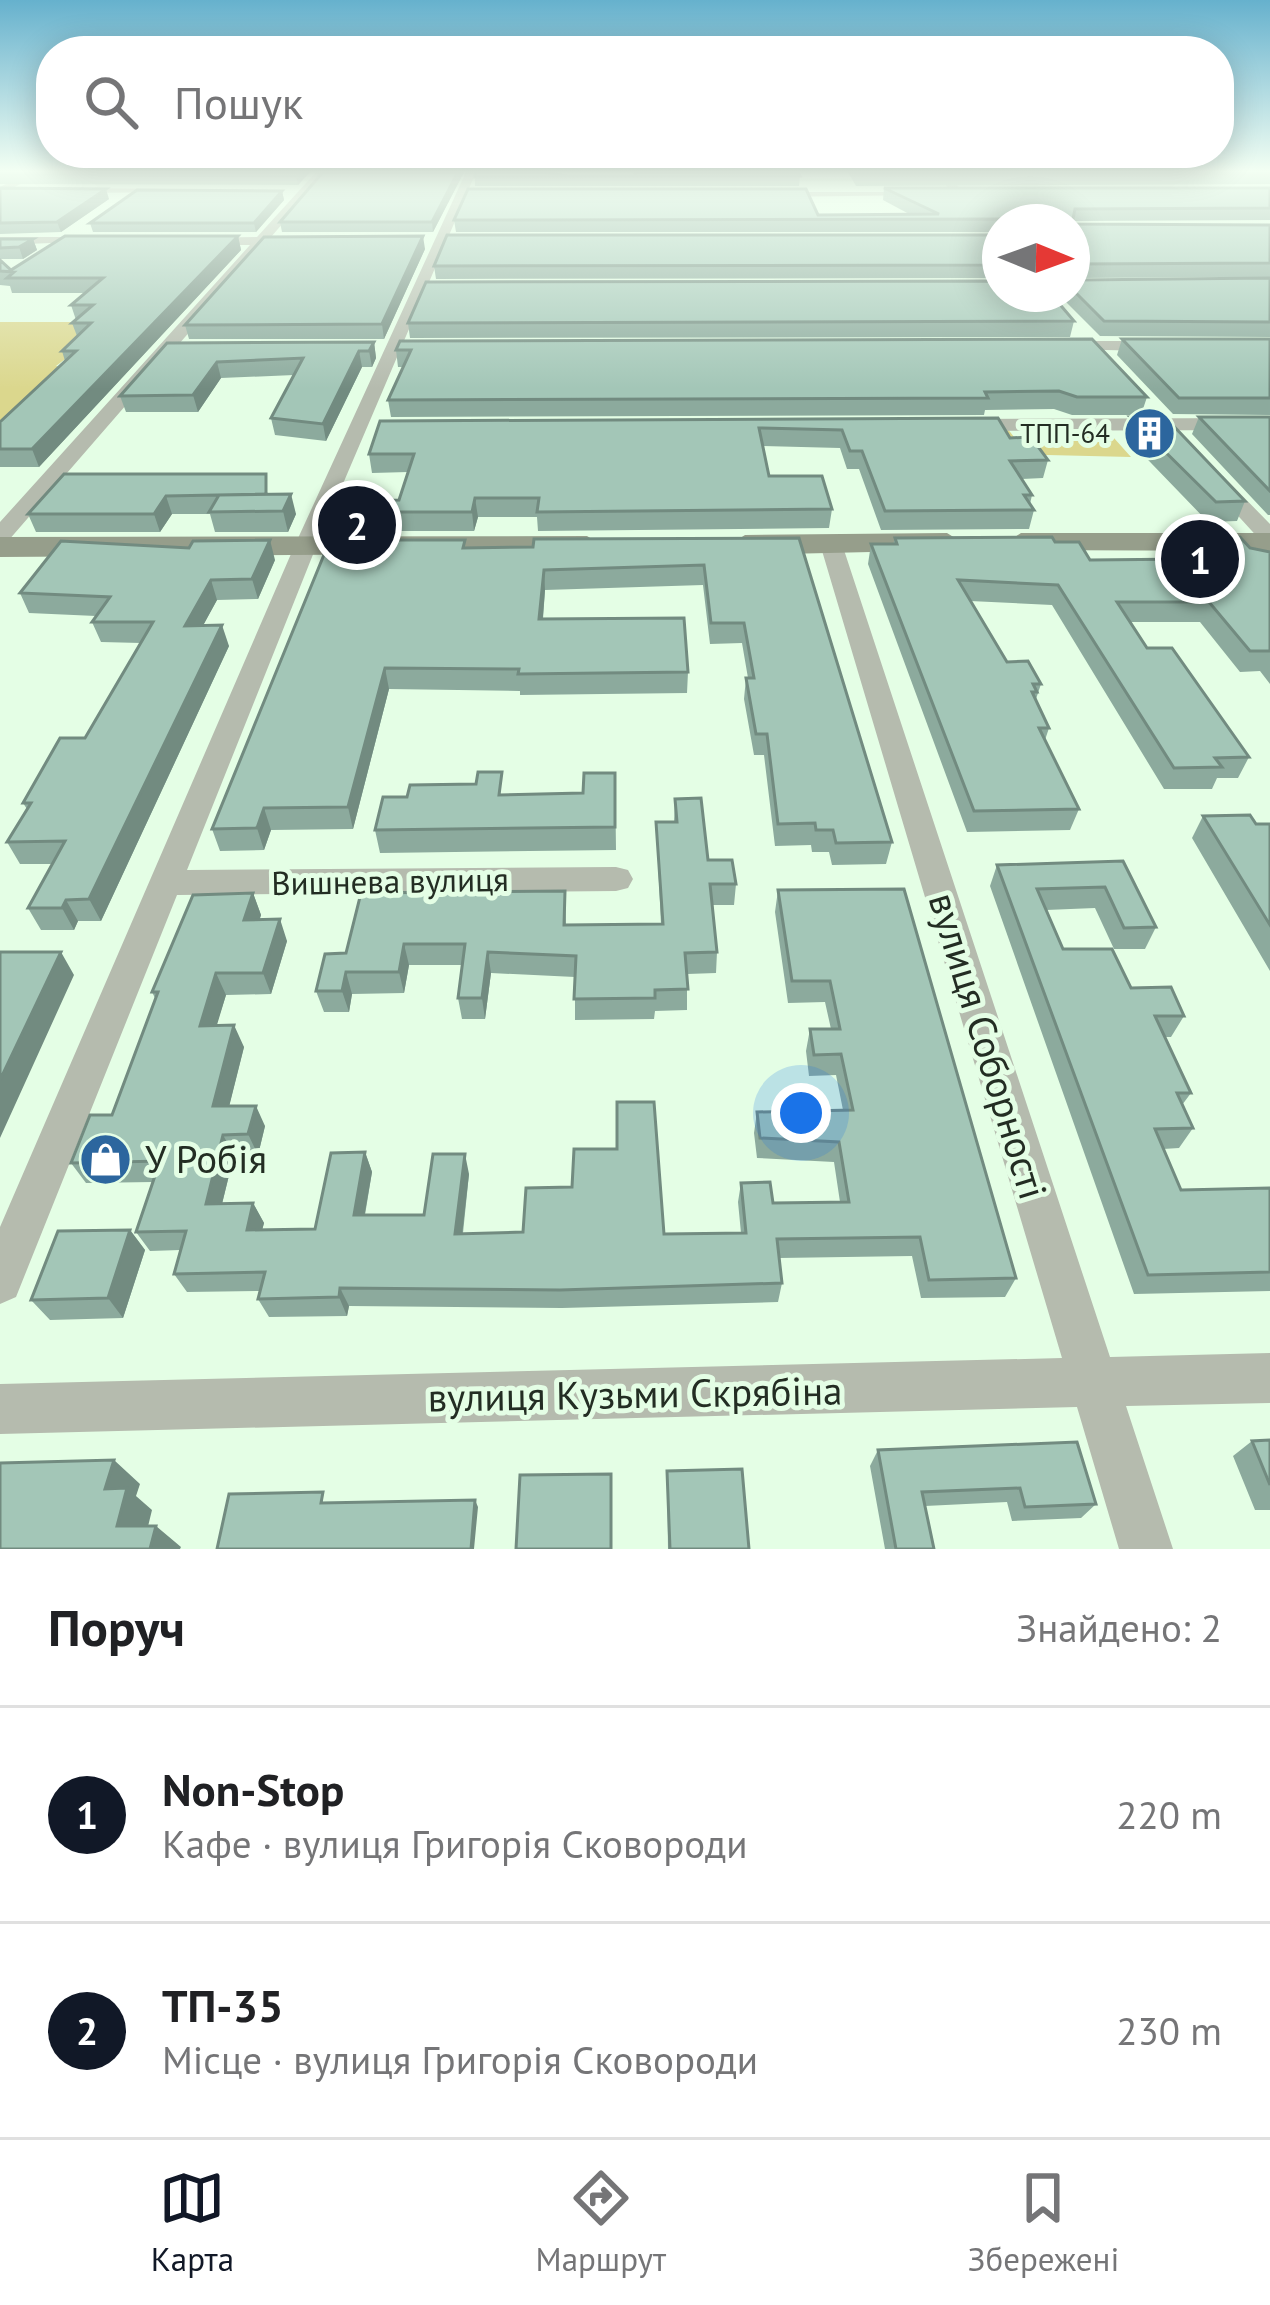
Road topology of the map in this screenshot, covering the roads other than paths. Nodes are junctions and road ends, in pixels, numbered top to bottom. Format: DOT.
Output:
graph roads {
  1 [pos="59,244"];
  2 [pos="256,244"];
  3 [pos="439,244"];
  4 [pos="47,253"];
  5 [pos="442,288"];
  6 [pos="419,289"];
  7 [pos="1077,329"];
  8 [pos="1046,346"];
  9 [pos="1092,346"];
  10 [pos="1181,346"];
  11 [pos="163,349"];
  12 [pos="186,349"];
  13 [pos="368,349"];
  14 [pos="391,349"];
  15 [pos="415,349"];
  16 [pos="1107,362"];
  17 [pos="1158,417"];
  18 [pos="1270,424"];
  19 [pos="934,426"];
  20 [pos="356,428"];
  21 [pos="379,428"];
  22 [pos="1180,441"];
  23 [pos="1195,457"];
  24 [pos="0,536"];
  25 [pos="1270,539"];
  26 [pos="831,544"];
  27 [pos="718,545"];
  28 [pos="626,546"];
  29 [pos="0,547"];
  30 [pos="305,547"];
  31 [pos="616,879"];
  32 [pos="165,884"];
  33 [pos="0,1281"];
  34 [pos="1270,1378"];
  35 [pos="1094,1383"];
  36 [pos="0,1408"];
  37 [pos="1146,1549"];
  1 -- 4 [label="street"];
  2 -- 11 [label="street"];
  3 -- 6 [label="street"];
  5 -- 6 [label="street"];
  6 -- 14 [label="street"];
  7 -- 9 [label="street"];
  8 -- 9 [label="street"];
  9 -- 10 [label="street"];
  9 -- 16 [label="street"];
  11 -- 12 [label="street"];
  11 -- 24 [label="street"];
  13 -- 14 [label="street"];
  14 -- 15 [label="street"];
  14 -- 20 [label="street"];
  17 -- 18 [label="street"];
  17 -- 19 [label="street"];
  17 -- 22 [label="street"];
  20 -- 21 [label="street"];
  20 -- 30 [label="street"];
  23 -- 25 [label="street"];
  25 -- 26 [label="main road"];
  26 -- 27 [label="main road"];
  26 -- 35 [label="street, вулиця Соборності"];
  28 -- 30 [label="main road"];
  29 -- 30 [label="main road"];
  30 -- 32 [label="street"];
  31 -- 32 [label="street, Вишнева вулиця"];
  32 -- 33 [label="street"];
  34 -- 35 [label="street, вулиця Кузьми Скрябіна"];
  35 -- 36 [label="street, вулиця Кузьми Скрябіна"];
  35 -- 37 [label="street, вулиця Соборності"];
}
